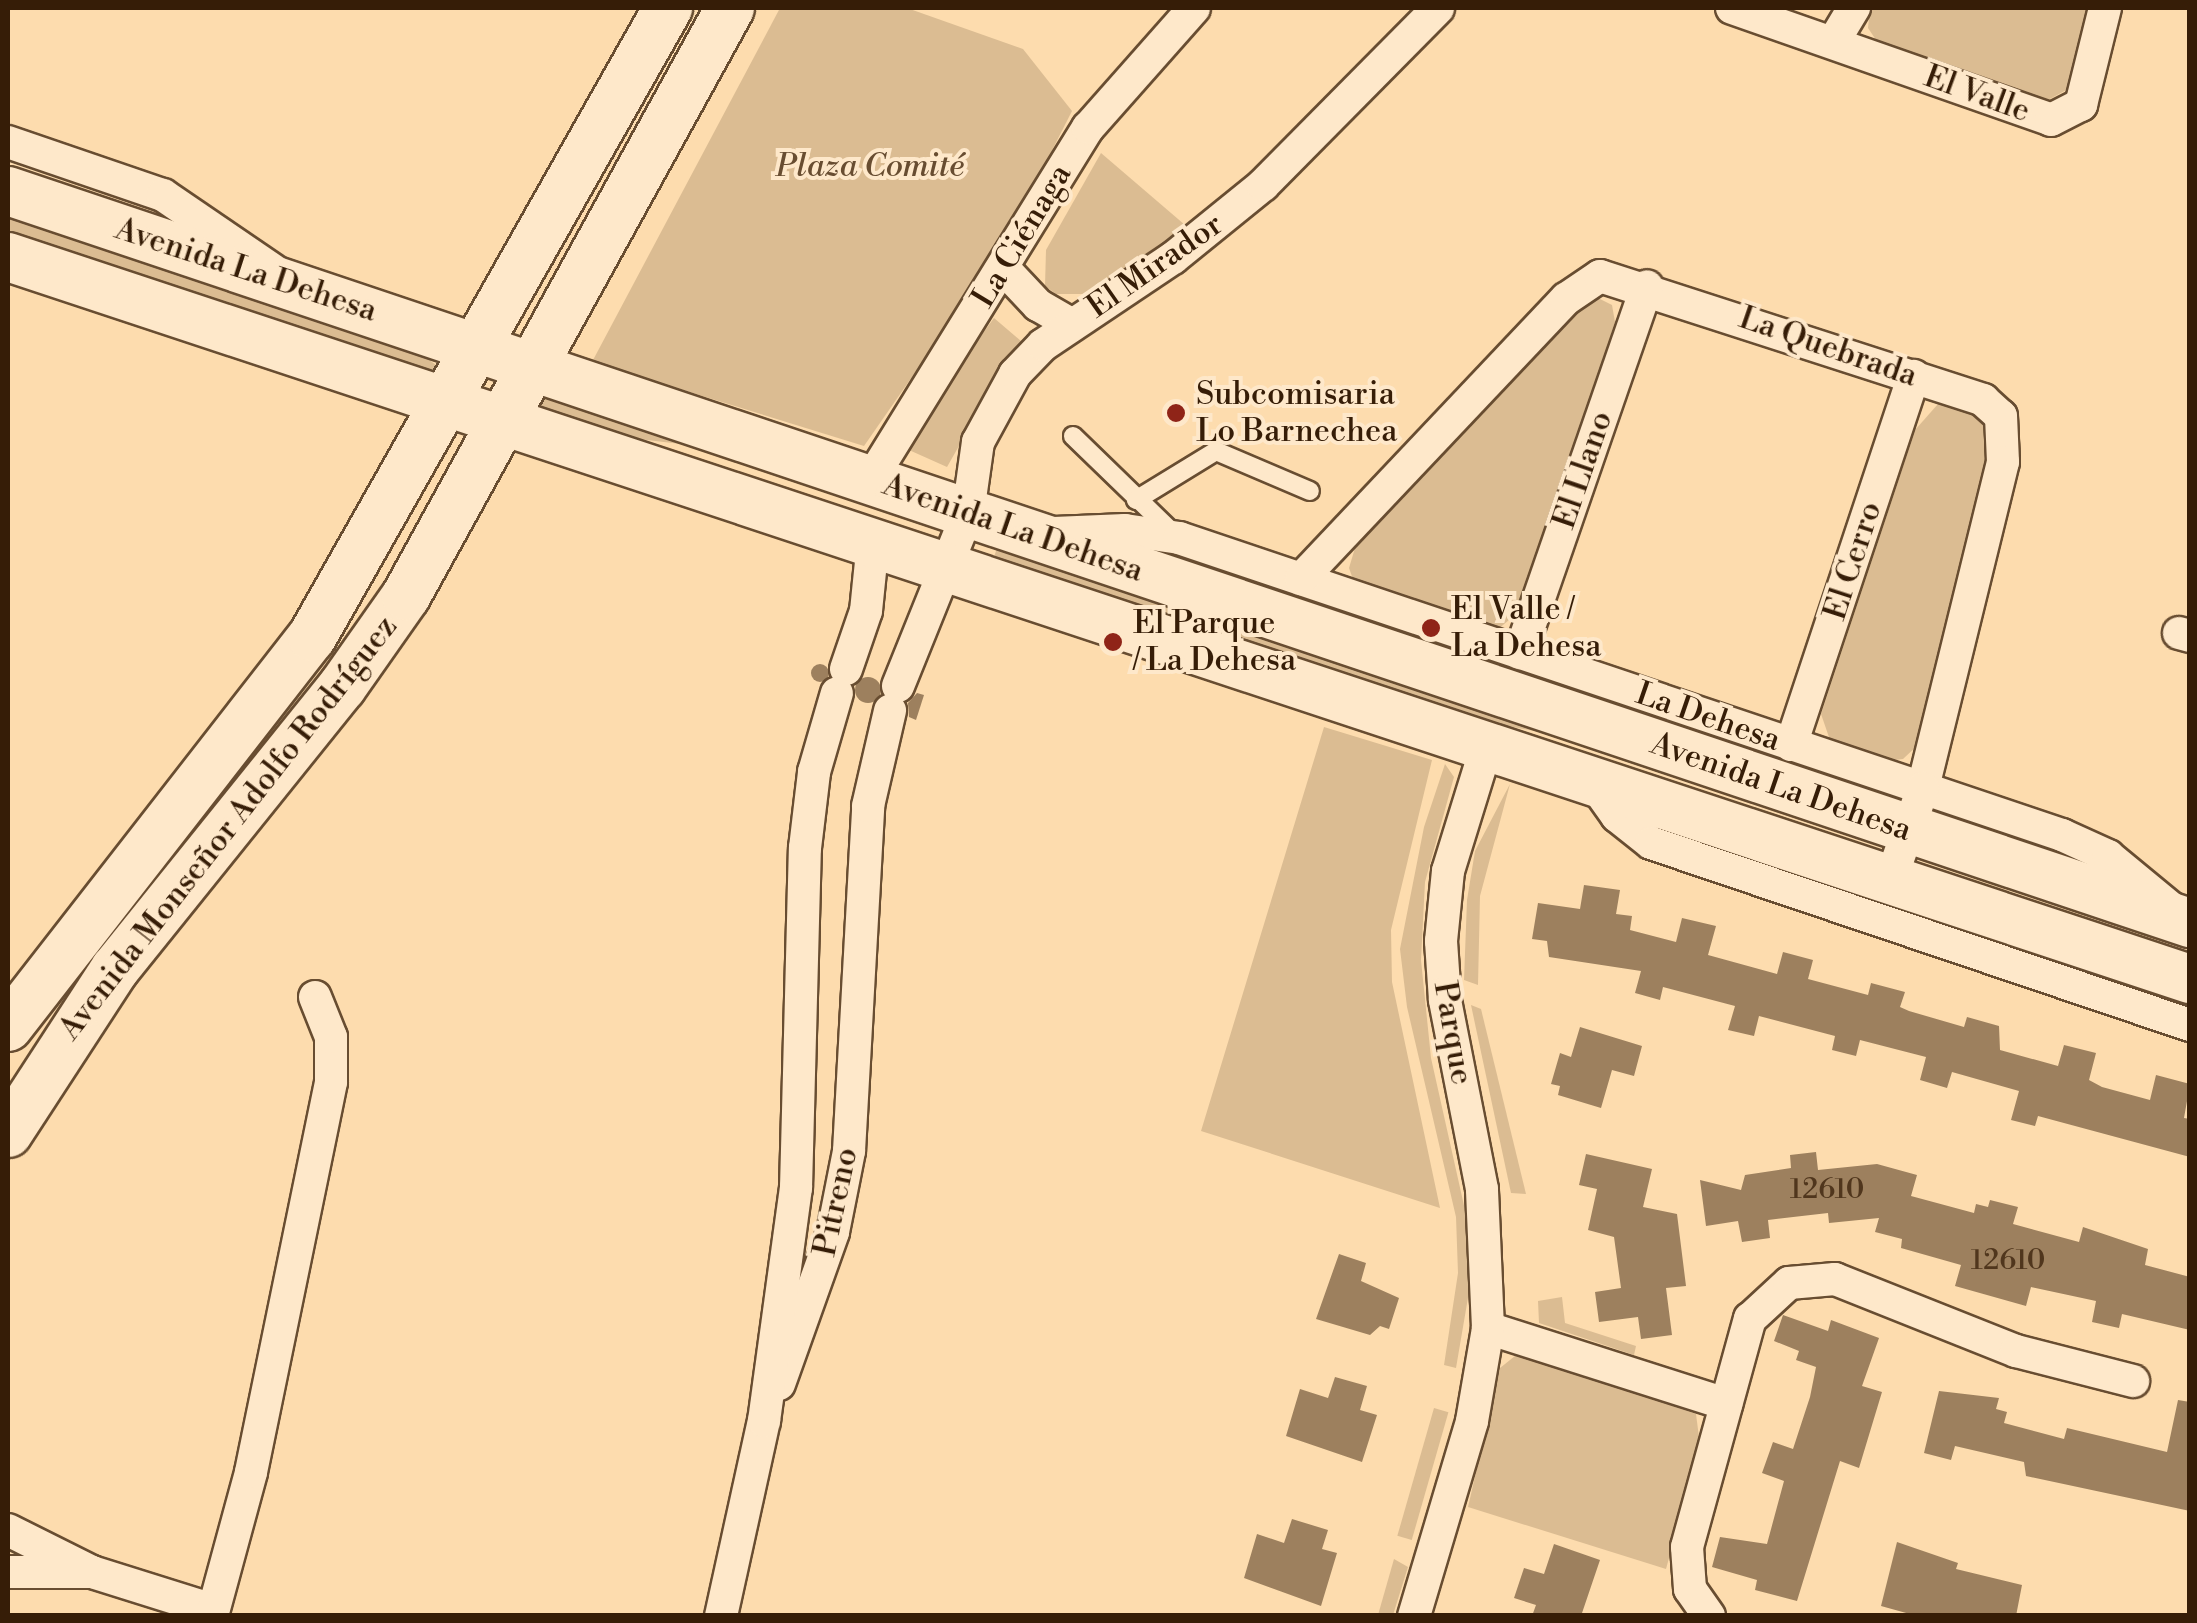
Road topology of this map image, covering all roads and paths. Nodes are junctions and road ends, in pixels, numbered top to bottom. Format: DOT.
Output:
graph roads {
  1 [pos="668,8"];
  2 [pos="730,8"];
  3 [pos="1194,8"];
  4 [pos="1438,8"];
  5 [pos="1732,8"];
  6 [pos="1854,8"];
  7 [pos="2105,8"];
  8 [pos="1834,41"];
  9 [pos="8,142"];
  10 [pos="8,192"];
  11 [pos="8,257"];
  12 [pos="1006,270"];
  13 [pos="293,286"];
  14 [pos="1647,286"];
  15 [pos="1070,324"];
  16 [pos="479,346"];
  17 [pos="534,366"];
  18 [pos="1914,376"];
  19 [pos="448,405"];
  20 [pos="504,423"];
  21 [pos="1073,436"];
  22 [pos="870,479"];
  23 [pos="1310,491"];
  24 [pos="1136,500"];
  25 [pos="968,513"];
  26 [pos="1031,534"];
  27 [pos="1179,538"];
  28 [pos="873,542"];
  29 [pos="949,566"];
  30 [pos="1301,579"];
  31 [pos="1520,653"];
  32 [pos="1488,742"];
  33 [pos="1791,745"];
  34 [pos="1588,774"];
  35 [pos="1916,809"];
  36 [pos="1892,878"];
  37 [pos="2188,922"];
  38 [pos="859,973"];
  39 [pos="803,974"];
  40 [pos="2190,979"];
  41 [pos="314,998"];
  42 [pos="2190,1025"];
  43 [pos="8,1027"];
  44 [pos="10,1125"];
  45 [pos="1488,1328"];
  46 [pos="2133,1381"];
  47 [pos="1726,1404"];
  48 [pos="764,1421"];
  49 [pos="8,1530"];
  50 [pos="8,1572"];
  51 [pos="92,1572"];
  52 [pos="212,1613"];
  53 [pos="720,1616"];
  54 [pos="1414,1616"];
  55 [pos="1709,1616"];
  1 -- 16 [label="street, Avenida Monseñor Adolfo Rodríguez"];
  2 -- 17 [label="street, Avenida Monseñor Adolfo Rodríguez"];
  3 -- 12 [label="street, La Ciénaga"];
  4 -- 15 [label="street, El Mirador"];
  5 -- 8 [label="street, El Valle"];
  6 -- 8 [label="street"];
  7 -- 8 [label="street, El Valle"];
  9 -- 13 [label="street"];
  10 -- 13 [label="street, Avenida La Dehesa"];
  11 -- 19 [label="street, Avenida La Dehesa"];
  12 -- 15 [label="street"];
  12 -- 22 [label="street, La Ciénaga"];
  13 -- 16 [label="street, Avenida La Dehesa"];
  14 -- 18 [label="street, La Quebrada"];
  14 -- 30 [label="street, La Quebrada"];
  14 -- 31 [label="street, El Llano"];
  15 -- 25 [label="street, El Mirador"];
  16 -- 17 [label="street, Avenida La Dehesa"];
  16 -- 19 [label="street, Avenida Monseñor Adolfo Rodríguez"];
  17 -- 20 [label="street, Avenida Monseñor Adolfo Rodríguez"];
  17 -- 22 [label="street, Avenida La Dehesa"];
  18 -- 33 [label="street, El Cerro"];
  18 -- 35 [label="street, La Quebrada"];
  19 -- 20 [label="street, Avenida La Dehesa"];
  19 -- 43 [label="street, Avenida Monseñor Adolfo Rodríguez"];
  20 -- 28 [label="street, Avenida La Dehesa"];
  20 -- 44 [label="street, Avenida Monseñor Adolfo Rodríguez"];
  21 -- 24 [label="lane"];
  22 -- 25 [label="street, Avenida La Dehesa"];
  23 -- 24 [label="lane"];
  24 -- 27 [label="lane"];
  25 -- 26 [label="street, Avenida La Dehesa"];
  25 -- 29 [label="street, El Mirador"];
  26 -- 27 [label="street, La Dehesa"];
  26 -- 35 [label="street, Avenida La Dehesa"];
  27 -- 30 [label="street, La Dehesa"];
  28 -- 29 [label="street, Avenida La Dehesa"];
  28 -- 39 [label="street, Pitreno"];
  29 -- 32 [label="street, Avenida La Dehesa"];
  29 -- 38 [label="street, Pitreno"];
  30 -- 31 [label="street, La Dehesa"];
  31 -- 33 [label="street, La Dehesa"];
  32 -- 34 [label="street, Avenida La Dehesa"];
  32 -- 45 [label="street, Parque"];
  33 -- 35 [label="street, La Dehesa"];
  34 -- 36 [label="street, Avenida La Dehesa"];
  34 -- 42 [label="street"];
  35 -- 36 [label="street, La Quebrada"];
  35 -- 37 [label="street, Avenida La Dehesa"];
  36 -- 40 [label="street, Avenida La Dehesa"];
  38 -- 39 [label="street"];
  38 -- 48 [label="street, Pitreno"];
  39 -- 48 [label="street, Pitreno"];
  41 -- 52 [label="street"];
  45 -- 47 [label="street"];
  45 -- 54 [label="street, Parque"];
  46 -- 47 [label="street"];
  47 -- 55 [label="street"];
  48 -- 53 [label="street, Pitreno"];
  49 -- 51 [label="street"];
  50 -- 51 [label="street"];
  51 -- 52 [label="street"];
}
